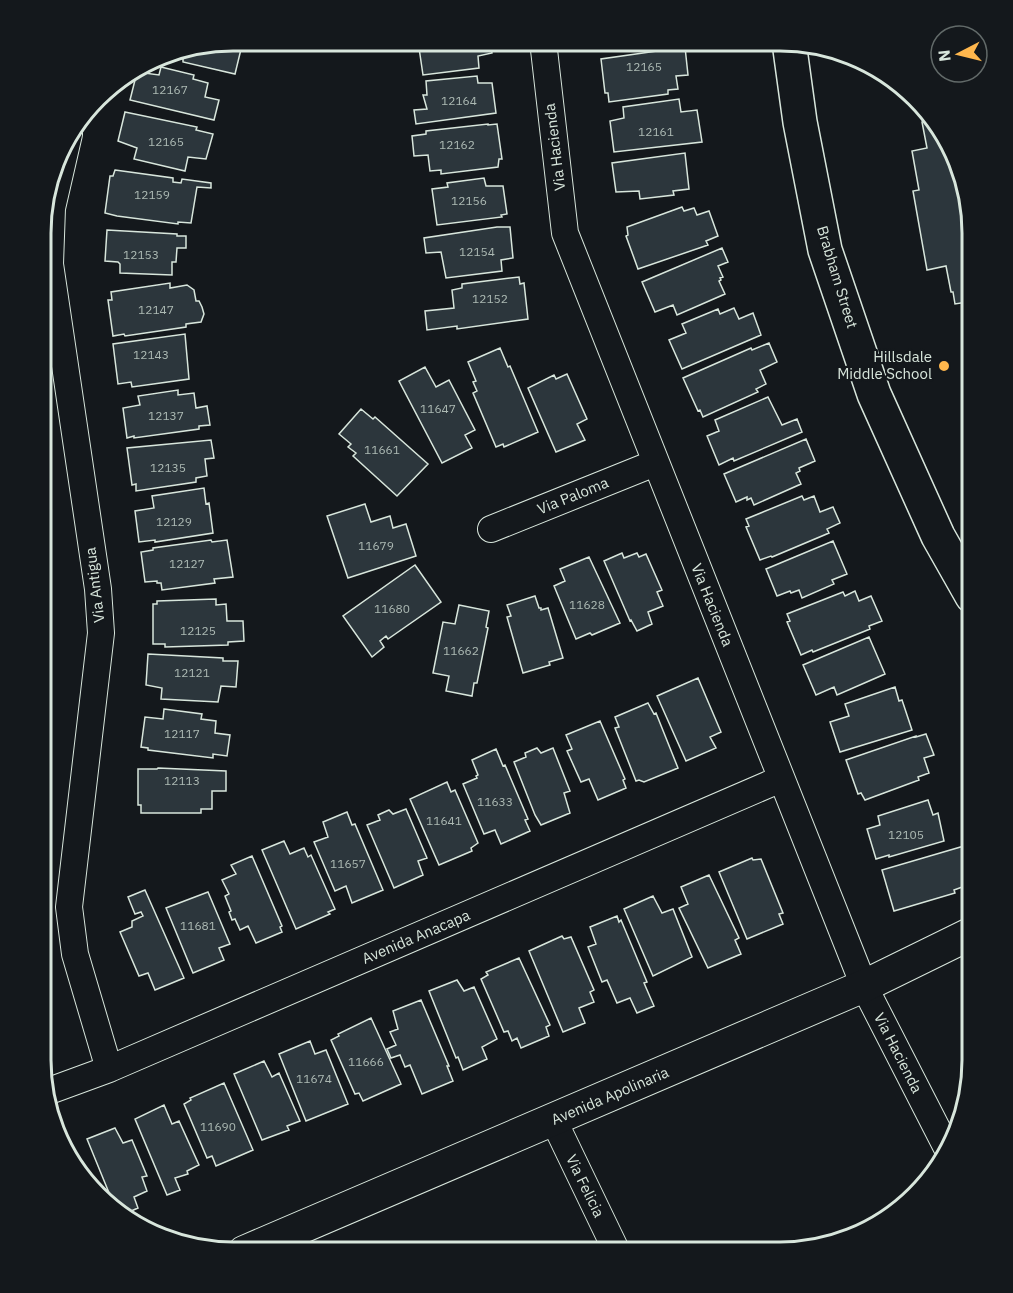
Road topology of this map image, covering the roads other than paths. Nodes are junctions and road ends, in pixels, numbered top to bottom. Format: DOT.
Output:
graph roads {
  1 [pos="544,51"];
  2 [pos="790,52"];
  3 [pos="51,271"];
  4 [pos="656,463"];
  5 [pos="491,530"];
  6 [pos="962,578"];
  7 [pos="781,779"];
  8 [pos="962,938"];
  9 [pos="864,986"];
  10 [pos="110,1069"];
  11 [pos="54,1089"];
  12 [pos="554,1121"];
  13 [pos="943,1140"];
  14 [pos="268,1242"];
  15 [pos="612,1242"];
  1 -- 4 [label="street, Via Hacienda"];
  2 -- 6 [label="main road, Brabham Street"];
  3 -- 10 [label="street, Via Antigua"];
  4 -- 5 [label="street, Via Paloma"];
  4 -- 7 [label="street, Via Hacienda"];
  7 -- 9 [label="street, Via Hacienda"];
  7 -- 10 [label="street, Avenida Anacapa"];
  8 -- 9 [label="street, Avenida Apolinaria"];
  9 -- 12 [label="street, Avenida Apolinaria"];
  9 -- 13 [label="street, Via Hacienda"];
  10 -- 11 [label="street, Avenida Anacapa"];
  12 -- 14 [label="street, Avenida Apolinaria"];
  12 -- 15 [label="street, Via Felicia"];
}
